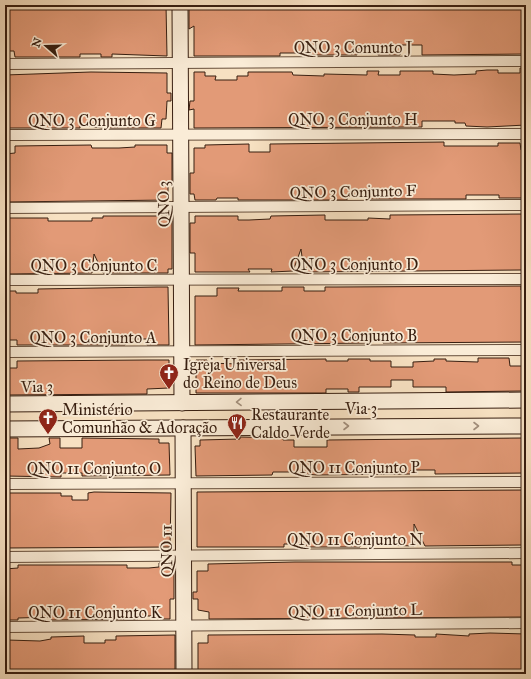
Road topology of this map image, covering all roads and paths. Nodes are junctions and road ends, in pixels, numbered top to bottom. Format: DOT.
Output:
graph roads {
  1 [pos="180,5"];
  2 [pos="526,62"];
  3 [pos="180,63"];
  4 [pos="5,64"];
  5 [pos="179,134"];
  6 [pos="526,134"];
  7 [pos="5,135"];
  8 [pos="526,205"];
  9 [pos="5,208"];
  10 [pos="181,208"];
  11 [pos="183,279"];
  12 [pos="526,279"];
  13 [pos="5,280"];
  14 [pos="526,350"];
  15 [pos="182,351"];
  16 [pos="5,352"];
  17 [pos="526,400"];
  18 [pos="418,401"];
  19 [pos="182,402"];
  20 [pos="292,402"];
  21 [pos="126,403"];
  22 [pos="5,404"];
  23 [pos="322,426"];
  24 [pos="526,426"];
  25 [pos="183,428"];
  26 [pos="209,428"];
  27 [pos="5,429"];
  28 [pos="22,429"];
  29 [pos="526,482"];
  30 [pos="183,483"];
  31 [pos="5,484"];
  32 [pos="526,553"];
  33 [pos="184,556"];
  34 [pos="5,557"];
  35 [pos="526,623"];
  36 [pos="185,626"];
  37 [pos="5,627"];
  38 [pos="184,674"];
  1 -- 3 [label="main road, QNO 3"];
  2 -- 3 [label="street, QNO 3 Conunto J"];
  3 -- 4 [label="street, QNO 3 Conunto J"];
  3 -- 5 [label="main road, QNO 3"];
  5 -- 6 [label="street, QNO 3 Conjunto H"];
  5 -- 7 [label="street, QNO 3 Conjunto G"];
  5 -- 10 [label="main road, QNO 3"];
  8 -- 10 [label="street, QNO 3 Conjunto F"];
  9 -- 10 [label="street, QNO 3 Conjunto F"];
  10 -- 11 [label="main road, QNO 3"];
  11 -- 12 [label="street, QNO 3 Conjunto D"];
  11 -- 13 [label="street, QNO 3 Conjunto C"];
  11 -- 15 [label="main road, QNO 3"];
  14 -- 15 [label="street, QNO 3 Conjunto B"];
  15 -- 16 [label="street, QNO 3 Conjunto A"];
  15 -- 19 [label="main road, QNO 3"];
  17 -- 18 [label="main road, Via 3"];
  18 -- 20 [label="main road, Via 3"];
  18 -- 23 [label="main road"];
  20 -- 19 [label="main road, Via 3, one-way"];
  19 -- 21 [label="main road, Via 3"];
  20 -- 26 [label="main road"];
  21 -- 22 [label="main road, Via 3"];
  21 -- 28 [label="main road"];
  23 -- 24 [label="main road, Via 3, one-way"];
  23 -- 26 [label="main road, Via 3"];
  25 -- 26 [label="main road, Via 3"];
  25 -- 28 [label="main road, Via 3"];
  25 -- 30 [label="main road, QNO 11"];
  27 -- 28 [label="main road, Via 3"];
  29 -- 30 [label="street, QNO 11 Conjunto P"];
  30 -- 31 [label="street, QNO 11 Conjunto O"];
  30 -- 33 [label="main road, QNO 11"];
  32 -- 33 [label="street, QNO 11 Conjunto N"];
  33 -- 34 [label="street, QNO 11 Conjunto N"];
  33 -- 36 [label="main road, QNO 11"];
  35 -- 36 [label="street, QNO 11 Conjunto L"];
  36 -- 37 [label="street, QNO 11 Conjunto K"];
  36 -- 38 [label="main road, QNO 11"];
}
